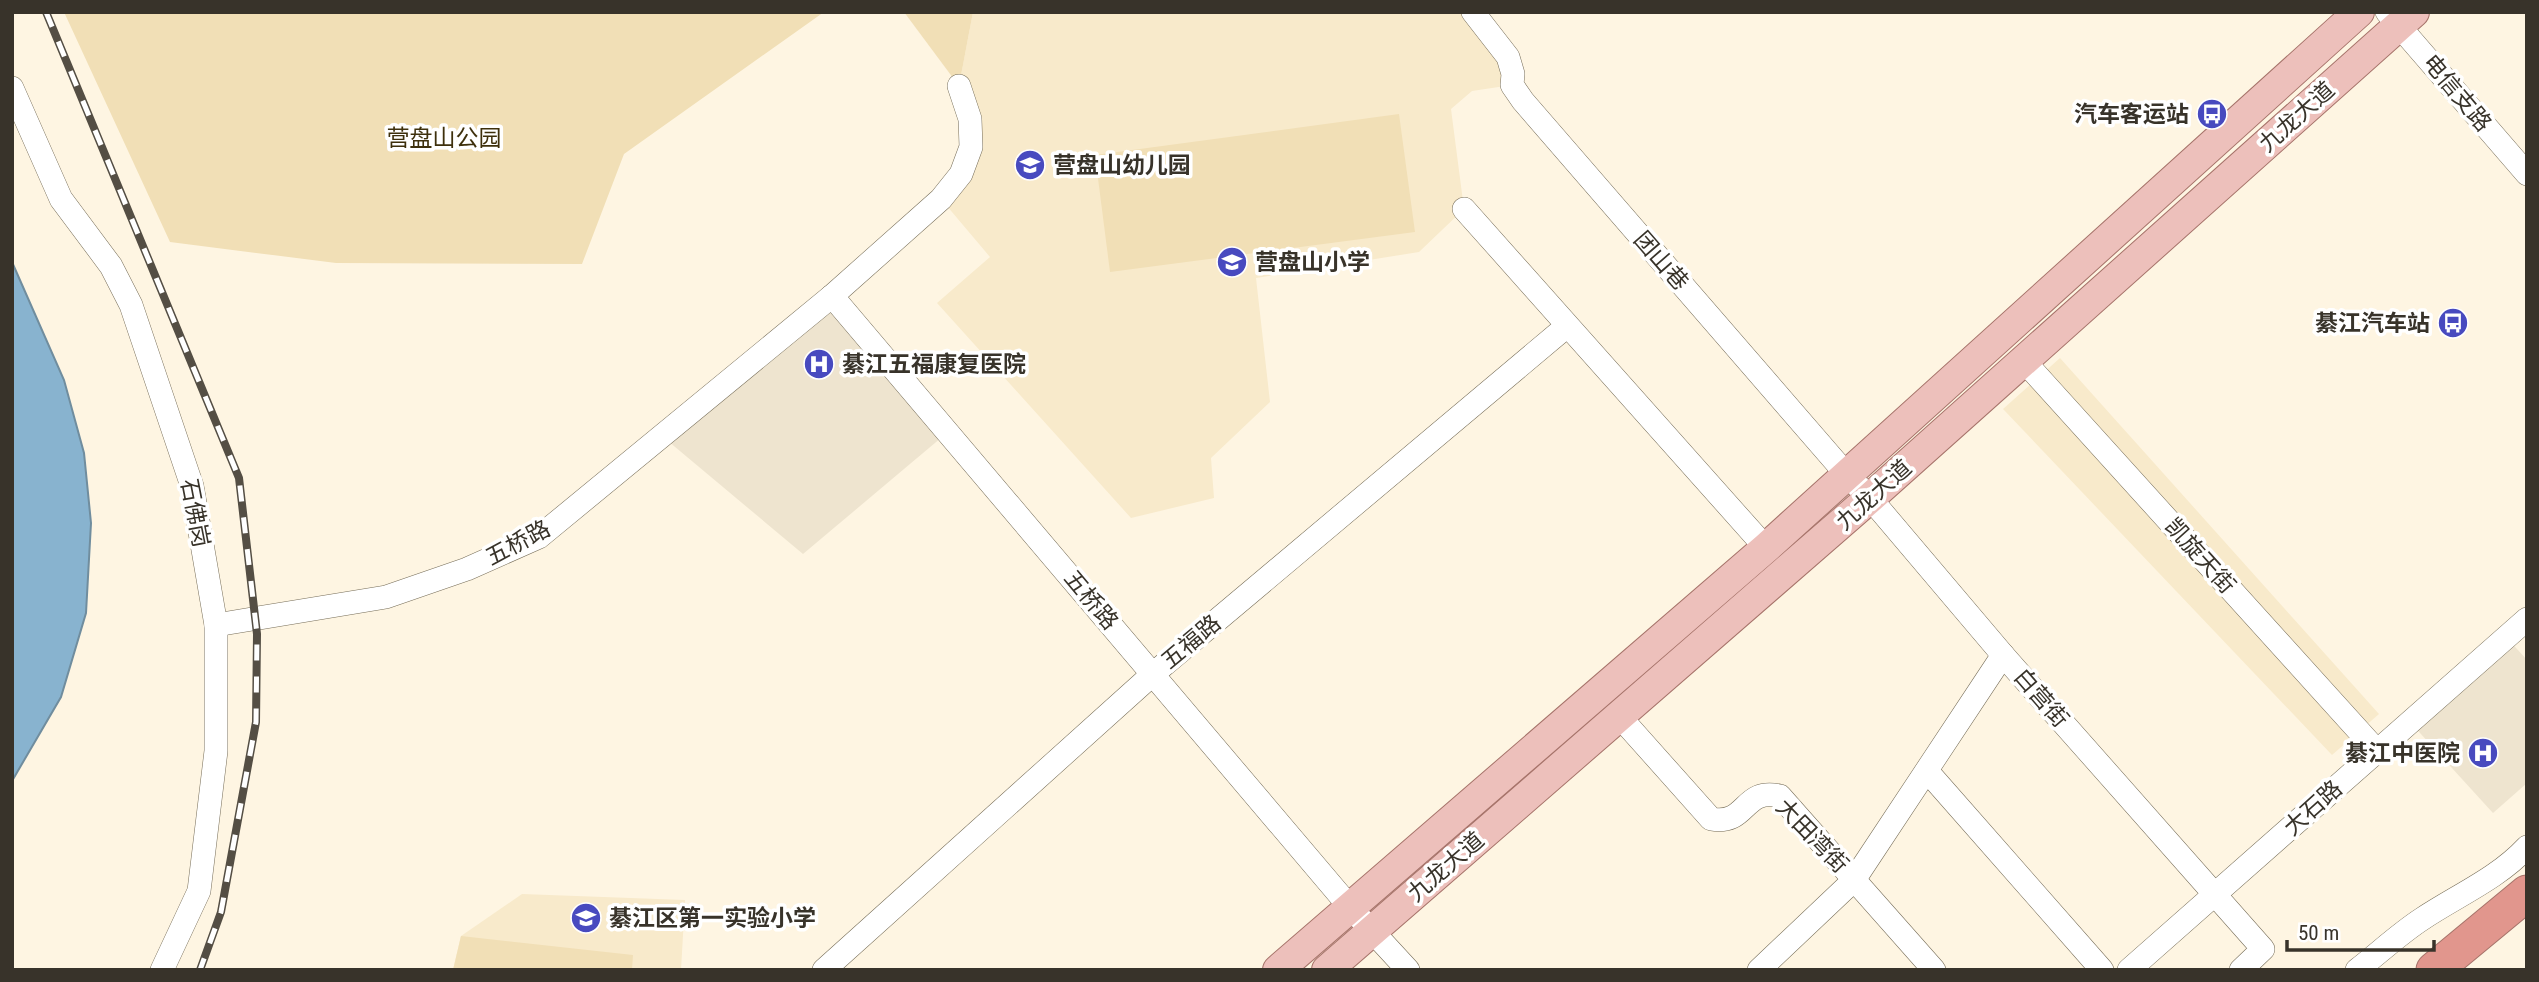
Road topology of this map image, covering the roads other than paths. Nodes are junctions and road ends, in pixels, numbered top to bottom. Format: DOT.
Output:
graph roads {
  1 [pos="1473,12"];
  2 [pos="2359,12"];
  3 [pos="2401,17"];
  4 [pos="959,86"];
  5 [pos="12,88"];
  6 [pos="2527,174"];
  7 [pos="1464,209"];
  8 [pos="832,296"];
  9 [pos="1567,326"];
  10 [pos="2024,361"];
  11 [pos="1847,475"];
  12 [pos="1870,498"];
  13 [pos="1766,548"];
  14 [pos="2527,619"];
  15 [pos="216,625"];
  16 [pos="2003,655"];
  17 [pos="1153,674"];
  18 [pos="1620,717"];
  19 [pos="2377,751"];
  20 [pos="1927,771"];
  21 [pos="2527,847"];
  22 [pos="1854,880"];
  23 [pos="2527,893"];
  24 [pos="2215,895"];
  25 [pos="1349,906"];
  26 [pos="1373,930"];
  27 [pos="162,970"];
  28 [pos="824,970"];
  29 [pos="1278,970"];
  30 [pos="1327,970"];
  31 [pos="1408,970"];
  32 [pos="1759,970"];
  33 [pos="1934,970"];
  34 [pos="2102,970"];
  35 [pos="2129,970"];
  36 [pos="2241,970"];
  37 [pos="2357,970"];
  38 [pos="2434,970"];
  1 -- 11 [label="street, 团山巷"];
  2 -- 11 [label="main road, 九龙大道"];
  3 -- 6 [label="street, 电信支路"];
  3 -- 10 [label="main road, 九龙大道"];
  4 -- 8 [label="street, 五桥路"];
  5 -- 15 [label="street, 石佛岗"];
  7 -- 9 [label="street"];
  8 -- 15 [label="street, 五桥路"];
  8 -- 17 [label="street, 五桥路"];
  9 -- 13 [label="street"];
  9 -- 17 [label="street, 五福路"];
  10 -- 12 [label="main road, 九龙大道"];
  10 -- 19 [label="street, 凯旋天街"];
  11 -- 12 [label="street, 团山巷"];
  11 -- 13 [label="main road, 九龙大道"];
  12 -- 16 [label="street, 白营街"];
  12 -- 18 [label="main road, 九龙大道"];
  13 -- 25 [label="main road, 九龙大道"];
  14 -- 19 [label="street, 大石路"];
  15 -- 27 [label="street, 石佛岗"];
  16 -- 20 [label="street"];
  16 -- 24 [label="street, 白营街"];
  17 -- 25 [label="street, 五桥路"];
  17 -- 28 [label="street, 五福路"];
  18 -- 22 [label="street, 大田湾街"];
  18 -- 26 [label="main road, 九龙大道"];
  19 -- 24 [label="street, 大石路"];
  20 -- 22 [label="street"];
  20 -- 34 [label="street"];
  21 -- 37 [label="street"];
  22 -- 32 [label="street"];
  22 -- 33 [label="street, 大田湾街"];
  23 -- 38 [label="highway"];
  24 -- 35 [label="street, 大石路"];
  24 -- 36 [label="street, 白营街"];
  25 -- 26 [label="street, 五桥路"];
  25 -- 29 [label="main road, 九龙大道"];
  26 -- 30 [label="main road, 九龙大道"];
  26 -- 31 [label="street, 五桥路"];
}
